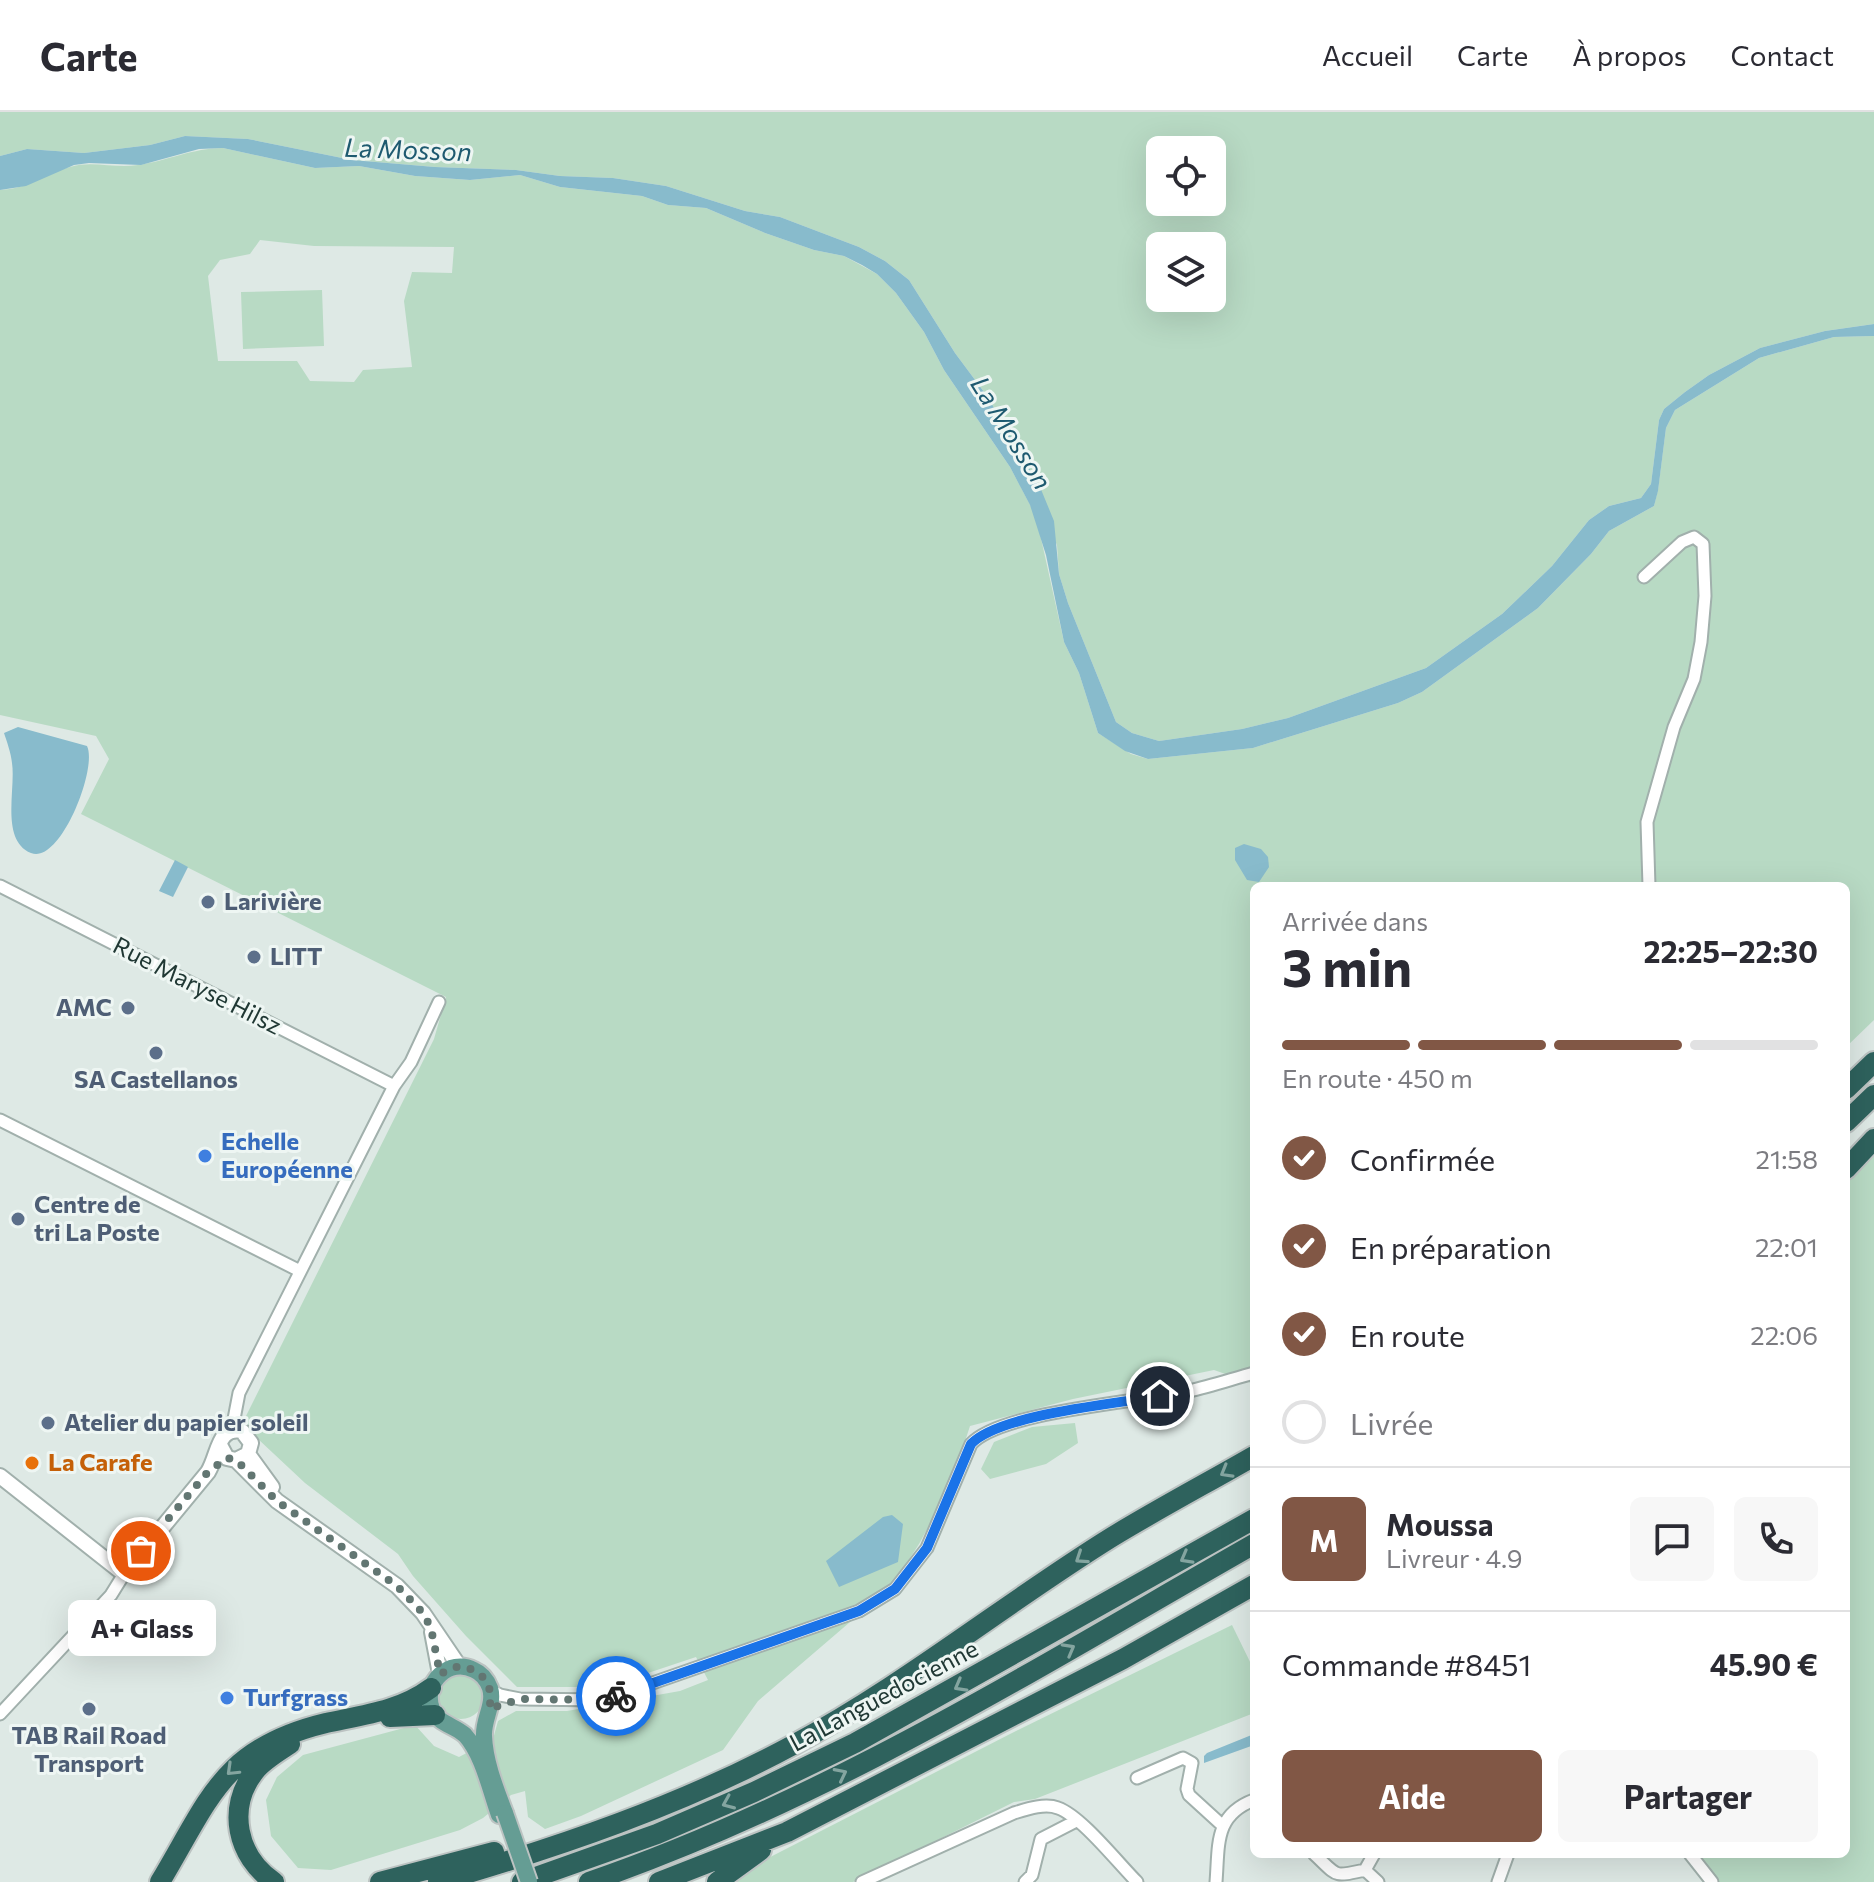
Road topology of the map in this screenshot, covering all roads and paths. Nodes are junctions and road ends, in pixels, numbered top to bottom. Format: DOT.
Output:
graph roads {
  1 [pos="1644,577"];
  2 [pos="1649,882"];
  3 [pos="0,886"];
  4 [pos="439,1002"];
  5 [pos="1874,1062"];
  6 [pos="1850,1085"];
  7 [pos="394,1086"];
  8 [pos="1874,1095"];
  9 [pos="1850,1118"];
  10 [pos="0,1120"];
  11 [pos="1874,1127"];
  12 [pos="1874,1139"];
  13 [pos="1850,1148"];
  14 [pos="1850,1165"];
  15 [pos="300,1271"];
  16 [pos="1250,1374"];
  17 [pos="236,1430"];
  18 [pos="233,1454"];
  19 [pos="1250,1458"];
  20 [pos="0,1476"];
  21 [pos="1250,1521"];
  22 [pos="1250,1546"];
  23 [pos="124,1574"];
  24 [pos="1250,1587"];
  25 [pos="431,1628"];
  26 [pos="459,1666"];
  27 [pos="435,1681"];
  28 [pos="490,1690"];
  29 [pos="520,1699"];
  30 [pos="488,1711"];
  31 [pos="0,1714"];
  32 [pos="435,1715"];
  33 [pos="454,1727"];
  34 [pos="1137,1778"];
  35 [pos="1250,1802"];
  36 [pos="502,1814"];
  37 [pos="622,1821"];
  38 [pos="1076,1821"];
  39 [pos="1223,1826"];
  40 [pos="787,1832"];
  41 [pos="1319,1858"];
  42 [pos="1372,1858"];
  43 [pos="1507,1858"];
  44 [pos="1693,1858"];
  45 [pos="1365,1870"];
  46 [pos="866,1881"];
  47 [pos="160,1882"];
  48 [pos="274,1882"];
  49 [pos="380,1882"];
  50 [pos="438,1882"];
  51 [pos="525,1882"];
  52 [pos="589,1882"];
  53 [pos="659,1882"];
  54 [pos="717,1882"];
  55 [pos="1025,1882"];
  56 [pos="1137,1882"];
  57 [pos="1216,1882"];
  58 [pos="1378,1882"];
  59 [pos="1498,1882"];
  60 [pos="1712,1882"];
  1 -- 2 [label="street"];
  3 -- 7 [label="street, Rue Maryse Hilsz"];
  4 -- 7 [label="street"];
  5 -- 6 [label="highway"];
  7 -- 15 [label="street"];
  8 -- 9 [label="highway"];
  10 -- 15 [label="street"];
  11 -- 13 [label="highway"];
  12 -- 14 [label="highway"];
  15 -- 17 [label="street"];
  16 -- 29 [label="street"];
  17 -- 18 [label="street"];
  17 -- 18 [label="street"];
  18 -- 23 [label="street"];
  18 -- 25 [label="street"];
  19 -- 37 [label="highway, one-way"];
  20 -- 23 [label="street"];
  21 -- 51 [label="highway, La Languedocienne, one-way"];
  52 -- 22 [label="highway, La Languedocienne, one-way"];
  23 -- 31 [label="street"];
  24 -- 40 [label="highway"];
  25 -- 26 [label="street"];
  25 -- 27 [label="street"];
  26 -- 27 [label="main road"];
  26 -- 28 [label="main road"];
  27 -- 32 [label="main road"];
  27 -- 47 [label="highway, one-way"];
  28 -- 29 [label="street"];
  28 -- 30 [label="main road"];
  29 -- 30 [label="street"];
  30 -- 33 [label="main road"];
  30 -- 36 [label="main road"];
  32 -- 33 [label="main road"];
  32 -- 48 [label="highway"];
  33 -- 36 [label="main road"];
  34 -- 39 [label="street"];
  35 -- 39 [label="street"];
  36 -- 51 [label="main road, bridge"];
  37 -- 49 [label="highway"];
  37 -- 50 [label="highway"];
  38 -- 46 [label="street"];
  38 -- 55 [label="street"];
  38 -- 56 [label="street"];
  39 -- 57 [label="street"];
  40 -- 53 [label="highway"];
  40 -- 54 [label="highway"];
  41 -- 45 [label="street"];
  42 -- 45 [label="street"];
  43 -- 59 [label="street"];
  44 -- 60 [label="street"];
  45 -- 58 [label="street"];
}
